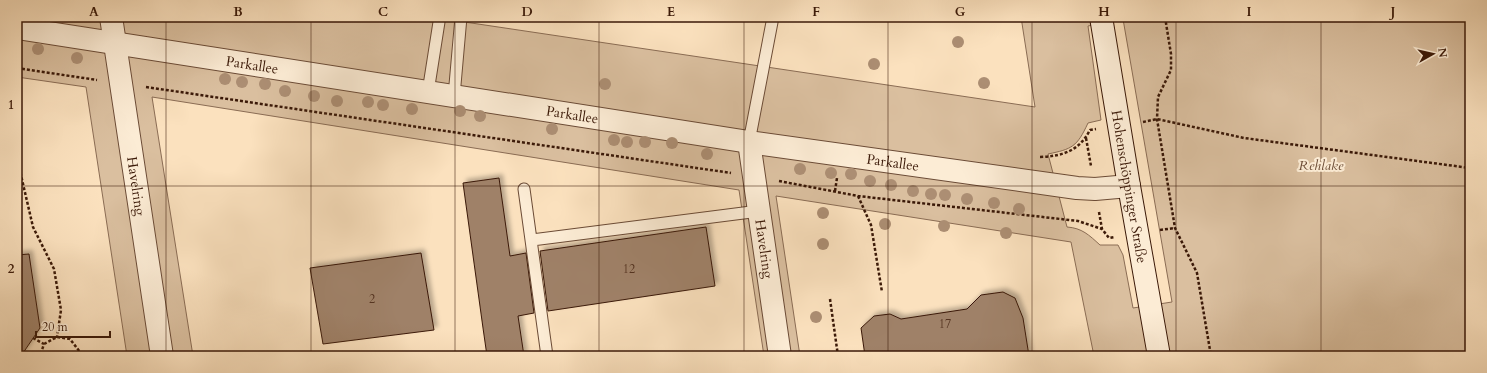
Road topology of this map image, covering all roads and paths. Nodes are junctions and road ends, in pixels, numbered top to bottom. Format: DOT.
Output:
graph roads {
  1 [pos="111,17"];
  2 [pos="461,17"];
  3 [pos="773,17"];
  4 [pos="1101,17"];
  5 [pos="1165,17"];
  6 [pos="439,20"];
  7 [pos="17,28"];
  8 [pos="114,43"];
  9 [pos="17,68"];
  10 [pos="121,84"];
  11 [pos="428,92"];
  12 [pos="454,96"];
  13 [pos="1157,119"];
  14 [pos="1142,122"];
  15 [pos="1100,128"];
  16 [pos="1086,138"];
  17 [pos="749,142"];
  18 [pos="17,158"];
  19 [pos="1470,168"];
  20 [pos="754,177"];
  21 [pos="1129,186"];
  22 [pos="524,189"];
  23 [pos="858,196"];
  24 [pos="759,211"];
  25 [pos="1175,228"];
  26 [pos="1137,234"];
  27 [pos="532,240"];
  28 [pos="882,292"];
  29 [pos="830,299"];
  30 [pos="57,337"];
  31 [pos="33,338"];
  32 [pos="44,344"];
  33 [pos="40,356"];
  34 [pos="83,356"];
  35 [pos="162,356"];
  36 [pos="547,356"];
  37 [pos="780,356"];
  38 [pos="838,356"];
  39 [pos="1159,356"];
  40 [pos="1211,356"];
  1 -- 8 [label="street, Havelring"];
  2 -- 12 [label="lane"];
  3 -- 17 [label="lane"];
  4 -- 21 [label="street, Hohenschöppinger Straße"];
  5 -- 13 [label="path"];
  6 -- 11 [label="lane"];
  7 -- 8 [label="street, Parkallee"];
  8 -- 10 [label="street, Havelring"];
  8 -- 11 [label="street, Parkallee"];
  9 -- 10 [label="path"];
  10 -- 20 [label="path"];
  10 -- 35 [label="street, Havelring"];
  11 -- 12 [label="street, Parkallee"];
  12 -- 17 [label="street, Parkallee"];
  13 -- 14 [label="path"];
  13 -- 19 [label="path"];
  13 -- 25 [label="path"];
  15 -- 16 [label="path"];
  17 -- 20 [label="street, Havelring"];
  17 -- 21 [label="street, Parkallee"];
  18 -- 30 [label="path"];
  20 -- 23 [label="path"];
  20 -- 24 [label="street, Havelring"];
  21 -- 26 [label="street, Hohenschöppinger Straße"];
  22 -- 27 [label="lane"];
  23 -- 26 [label="path"];
  23 -- 28 [label="path"];
  24 -- 27 [label="lane"];
  24 -- 37 [label="street, Havelring"];
  25 -- 26 [label="path"];
  25 -- 40 [label="path"];
  26 -- 39 [label="street, Hohenschöppinger Straße"];
  27 -- 36 [label="lane"];
  29 -- 38 [label="path"];
  30 -- 32 [label="path"];
  30 -- 34 [label="path"];
  31 -- 32 [label="path"];
  32 -- 33 [label="path"];
}
